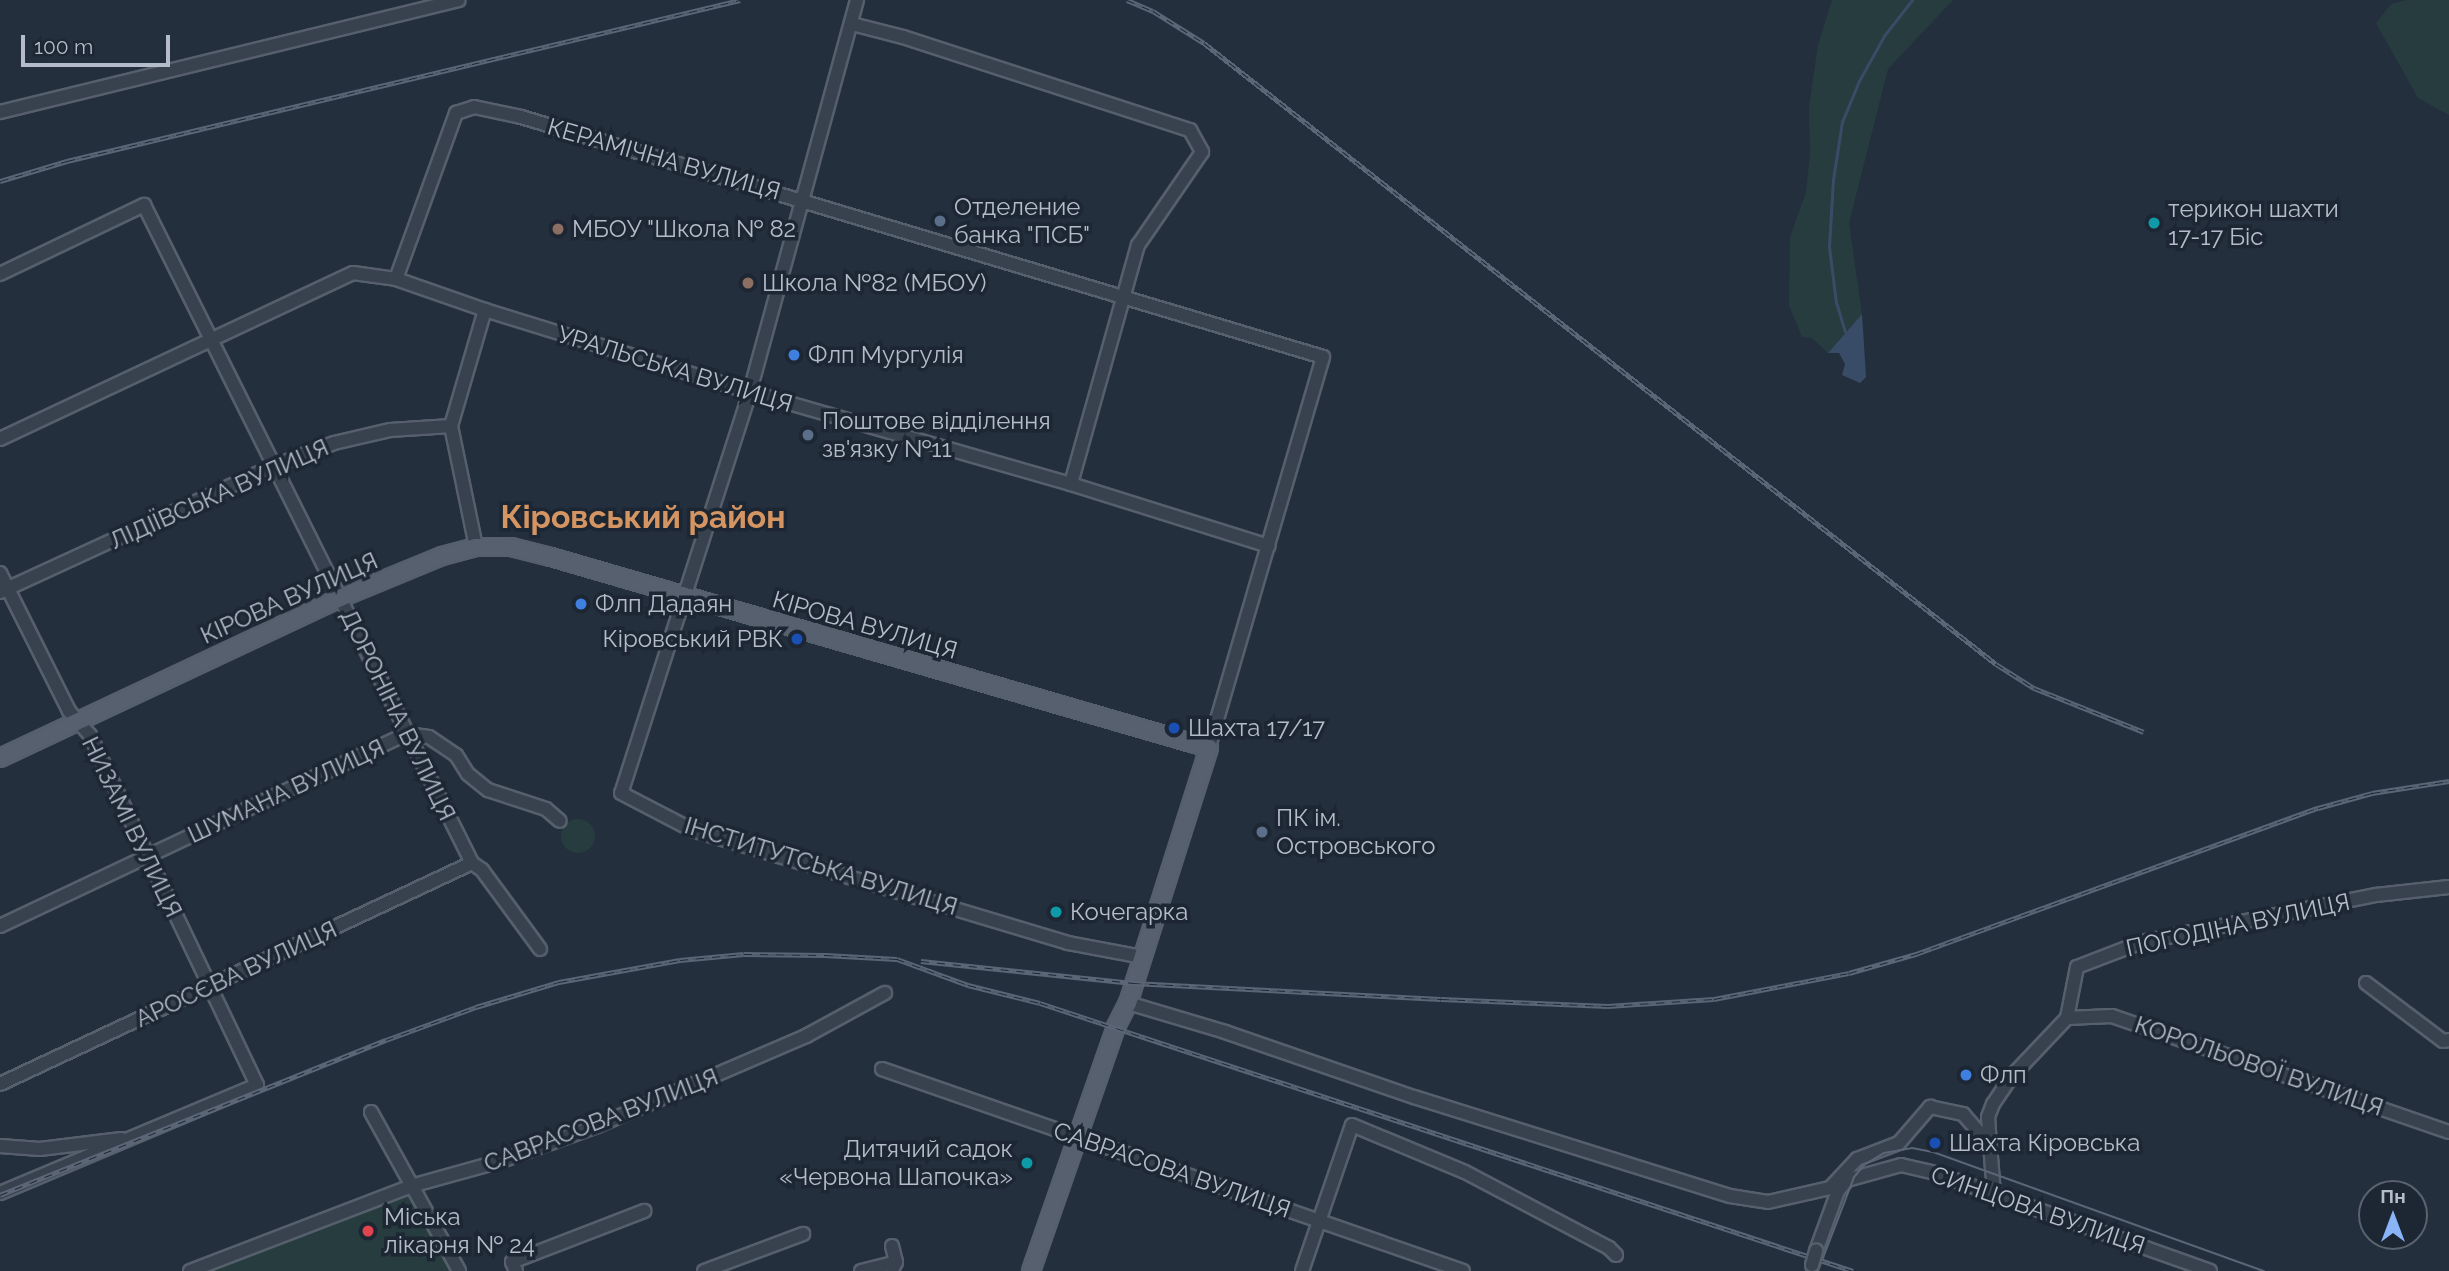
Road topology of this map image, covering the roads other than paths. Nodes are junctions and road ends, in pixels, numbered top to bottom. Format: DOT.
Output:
graph roads {
  1 [pos="459,0"];
  2 [pos="857,0"];
  3 [pos="414,5"];
  4 [pos="852,24"];
  5 [pos="0,112"];
  6 [pos="804,200"];
  7 [pos="0,274"];
  8 [pos="396,279"];
  9 [pos="1124,296"];
  10 [pos="485,310"];
  11 [pos="210,339"];
  12 [pos="750,392"];
  13 [pos="451,426"];
  14 [pos="0,439"];
  15 [pos="274,466"];
  16 [pos="1071,484"];
  17 [pos="1269,546"];
  18 [pos="476,547"];
  19 [pos="0,573"];
  20 [pos="4,590"];
  21 [pos="685,596"];
  22 [pos="340,598"];
  23 [pos="76,722"];
  24 [pos="407,734"];
  25 [pos="1209,748"];
  26 [pos="0,758"];
  27 [pos="560,821"];
  28 [pos="148,857"];
  29 [pos="471,863"];
  30 [pos="2449,887"];
  31 [pos="0,926"];
  32 [pos="540,949"];
  33 [pos="1143,957"];
  34 [pos="2367,982"];
  35 [pos="210,988"];
  36 [pos="885,993"];
  37 [pos="1128,1003"];
  38 [pos="2067,1018"];
  39 [pos="2449,1040"];
  40 [pos="881,1069"];
  41 [pos="0,1084"];
  42 [pos="371,1112"];
  43 [pos="2449,1132"];
  44 [pos="1078,1137"];
  45 [pos="138,1138"];
  46 [pos="1990,1145"];
  47 [pos="0,1146"];
  48 [pos="411,1186"];
  49 [pos="0,1193"];
  50 [pos="1994,1193"];
  51 [pos="644,1211"];
  52 [pos="1319,1220"];
  53 [pos="803,1234"];
  54 [pos="891,1246"];
  55 [pos="1616,1255"];
  56 [pos="894,1267"];
  57 [pos="1811,1268"];
  58 [pos="190,1271"];
  59 [pos="459,1271"];
  60 [pos="516,1271"];
  61 [pos="704,1271"];
  62 [pos="861,1271"];
  63 [pos="1031,1271"];
  64 [pos="1302,1271"];
  65 [pos="1463,1271"];
  66 [pos="2210,1271"];
  1 -- 3 [label="street"];
  2 -- 4 [label="street"];
  3 -- 5 [label="street"];
  4 -- 6 [label="street"];
  4 -- 9 [label="street"];
  6 -- 8 [label="street, КЕРАМІЧНА ВУЛИЦЯ"];
  6 -- 9 [label="street, КЕРАМІЧНА ВУЛИЦЯ"];
  6 -- 12 [label="street"];
  7 -- 11 [label="street, ДОРОНІНА ВУЛИЦЯ"];
  8 -- 10 [label="street, УРАЛЬСЬКА ВУЛИЦЯ"];
  8 -- 11 [label="street, УРАЛЬСЬКА ВУЛИЦЯ"];
  9 -- 16 [label="street"];
  9 -- 17 [label="street, КЕРАМІЧНА ВУЛИЦЯ"];
  10 -- 12 [label="street, УРАЛЬСЬКА ВУЛИЦЯ"];
  10 -- 13 [label="street"];
  11 -- 14 [label="street, УРАЛЬСЬКА ВУЛИЦЯ"];
  11 -- 15 [label="street, ДОРОНІНА ВУЛИЦЯ"];
  12 -- 16 [label="street, УРАЛЬСЬКА ВУЛИЦЯ"];
  12 -- 21 [label="street"];
  13 -- 15 [label="street, ЛІДІЇВСЬКА ВУЛИЦЯ"];
  13 -- 18 [label="street"];
  15 -- 20 [label="street, ЛІДІЇВСЬКА ВУЛИЦЯ"];
  15 -- 22 [label="street, ДОРОНІНА ВУЛИЦЯ"];
  16 -- 17 [label="street, УРАЛЬСЬКА ВУЛИЦЯ"];
  17 -- 25 [label="street"];
  18 -- 21 [label="main road, КІРОВА ВУЛИЦЯ"];
  18 -- 22 [label="main road, КІРОВА ВУЛИЦЯ"];
  19 -- 20 [label="street, НИЗАМІ ВУЛИЦЯ"];
  20 -- 23 [label="street, НИЗАМІ ВУЛИЦЯ"];
  21 -- 25 [label="main road, КІРОВА ВУЛИЦЯ"];
  21 -- 33 [label="street, ІНСТИТУТСЬКА ВУЛИЦЯ"];
  22 -- 23 [label="main road, КІРОВА ВУЛИЦЯ"];
  22 -- 24 [label="street, ДОРОНІНА ВУЛИЦЯ"];
  23 -- 26 [label="main road, КІРОВА ВУЛИЦЯ"];
  23 -- 28 [label="street, НИЗАМІ ВУЛИЦЯ"];
  24 -- 27 [label="street, ШУМАНА ВУЛИЦЯ"];
  24 -- 28 [label="street, ШУМАНА ВУЛИЦЯ"];
  24 -- 29 [label="street, ДОРОНІНА ВУЛИЦЯ"];
  25 -- 33 [label="main road"];
  28 -- 31 [label="street, ШУМАНА ВУЛИЦЯ"];
  28 -- 35 [label="street, НИЗАМІ ВУЛИЦЯ"];
  29 -- 32 [label="street, ДОРОНІНА ВУЛИЦЯ"];
  29 -- 35 [label="street, АРОСЄВА ВУЛИЦЯ"];
  30 -- 38 [label="street, ПОГОДІНА ВУЛИЦЯ"];
  33 -- 37 [label="main road"];
  34 -- 39 [label="street"];
  35 -- 41 [label="street, АРОСЄВА ВУЛИЦЯ"];
  35 -- 45 [label="street, НИЗАМІ ВУЛИЦЯ"];
  36 -- 48 [label="street, САВРАСОВА ВУЛИЦЯ"];
  37 -- 44 [label="main road"];
  37 -- 46 [label="street"];
  38 -- 43 [label="street, КОРОЛЬОВОЇ ВУЛИЦЯ"];
  38 -- 46 [label="street"];
  40 -- 44 [label="street, САВРАСОВА ВУЛИЦЯ"];
  42 -- 48 [label="street"];
  44 -- 52 [label="street, САВРАСОВА ВУЛИЦЯ"];
  44 -- 63 [label="main road"];
  45 -- 47 [label="street"];
  45 -- 49 [label="street"];
  46 -- 50 [label="street"];
  48 -- 58 [label="street, САВРАСОВА ВУЛИЦЯ"];
  48 -- 59 [label="street"];
  50 -- 57 [label="street, СИНЦОВА ВУЛИЦЯ, bridge"];
  50 -- 66 [label="street, СИНЦОВА ВУЛИЦЯ"];
  51 -- 60 [label="street"];
  52 -- 55 [label="street"];
  52 -- 64 [label="street"];
  52 -- 65 [label="street, САВРАСОВА ВУЛИЦЯ"];
  53 -- 61 [label="street"];
  54 -- 56 [label="street"];
  56 -- 62 [label="street"];
}
